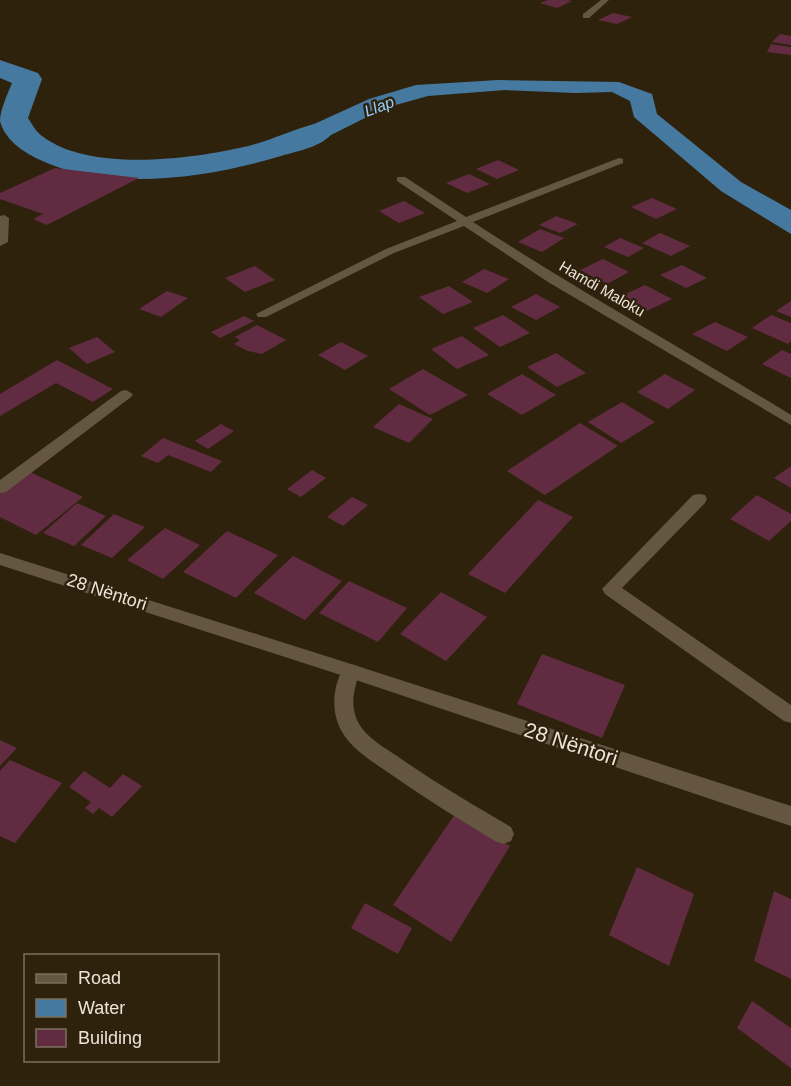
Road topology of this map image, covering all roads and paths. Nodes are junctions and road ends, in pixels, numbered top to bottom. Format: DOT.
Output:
graph roads {
  1 [pos="604,0"];
  2 [pos="586,16"];
  3 [pos="619,161"];
  4 [pos="401,179"];
  5 [pos="4,218"];
  6 [pos="465,221"];
  7 [pos="0,243"];
  8 [pos="262,314"];
  9 [pos="126,394"];
  10 [pos="791,421"];
  11 [pos="0,488"];
  12 [pos="699,499"];
  13 [pos="0,559"];
  14 [pos="351,671"];
  15 [pos="791,715"];
  16 [pos="791,816"];
  17 [pos="503,834"];
  1 -- 2 [label="street"];
  3 -- 6 [label="street"];
  4 -- 6 [label="street, Hamdi Maloku"];
  5 -- 7 [label="street"];
  6 -- 8 [label="street"];
  6 -- 10 [label="street, Hamdi Maloku"];
  9 -- 11 [label="street"];
  12 -- 15 [label="street"];
  13 -- 14 [label="street, 28 Nëntori"];
  14 -- 16 [label="street, 28 Nëntori"];
  14 -- 17 [label="street"];
}
